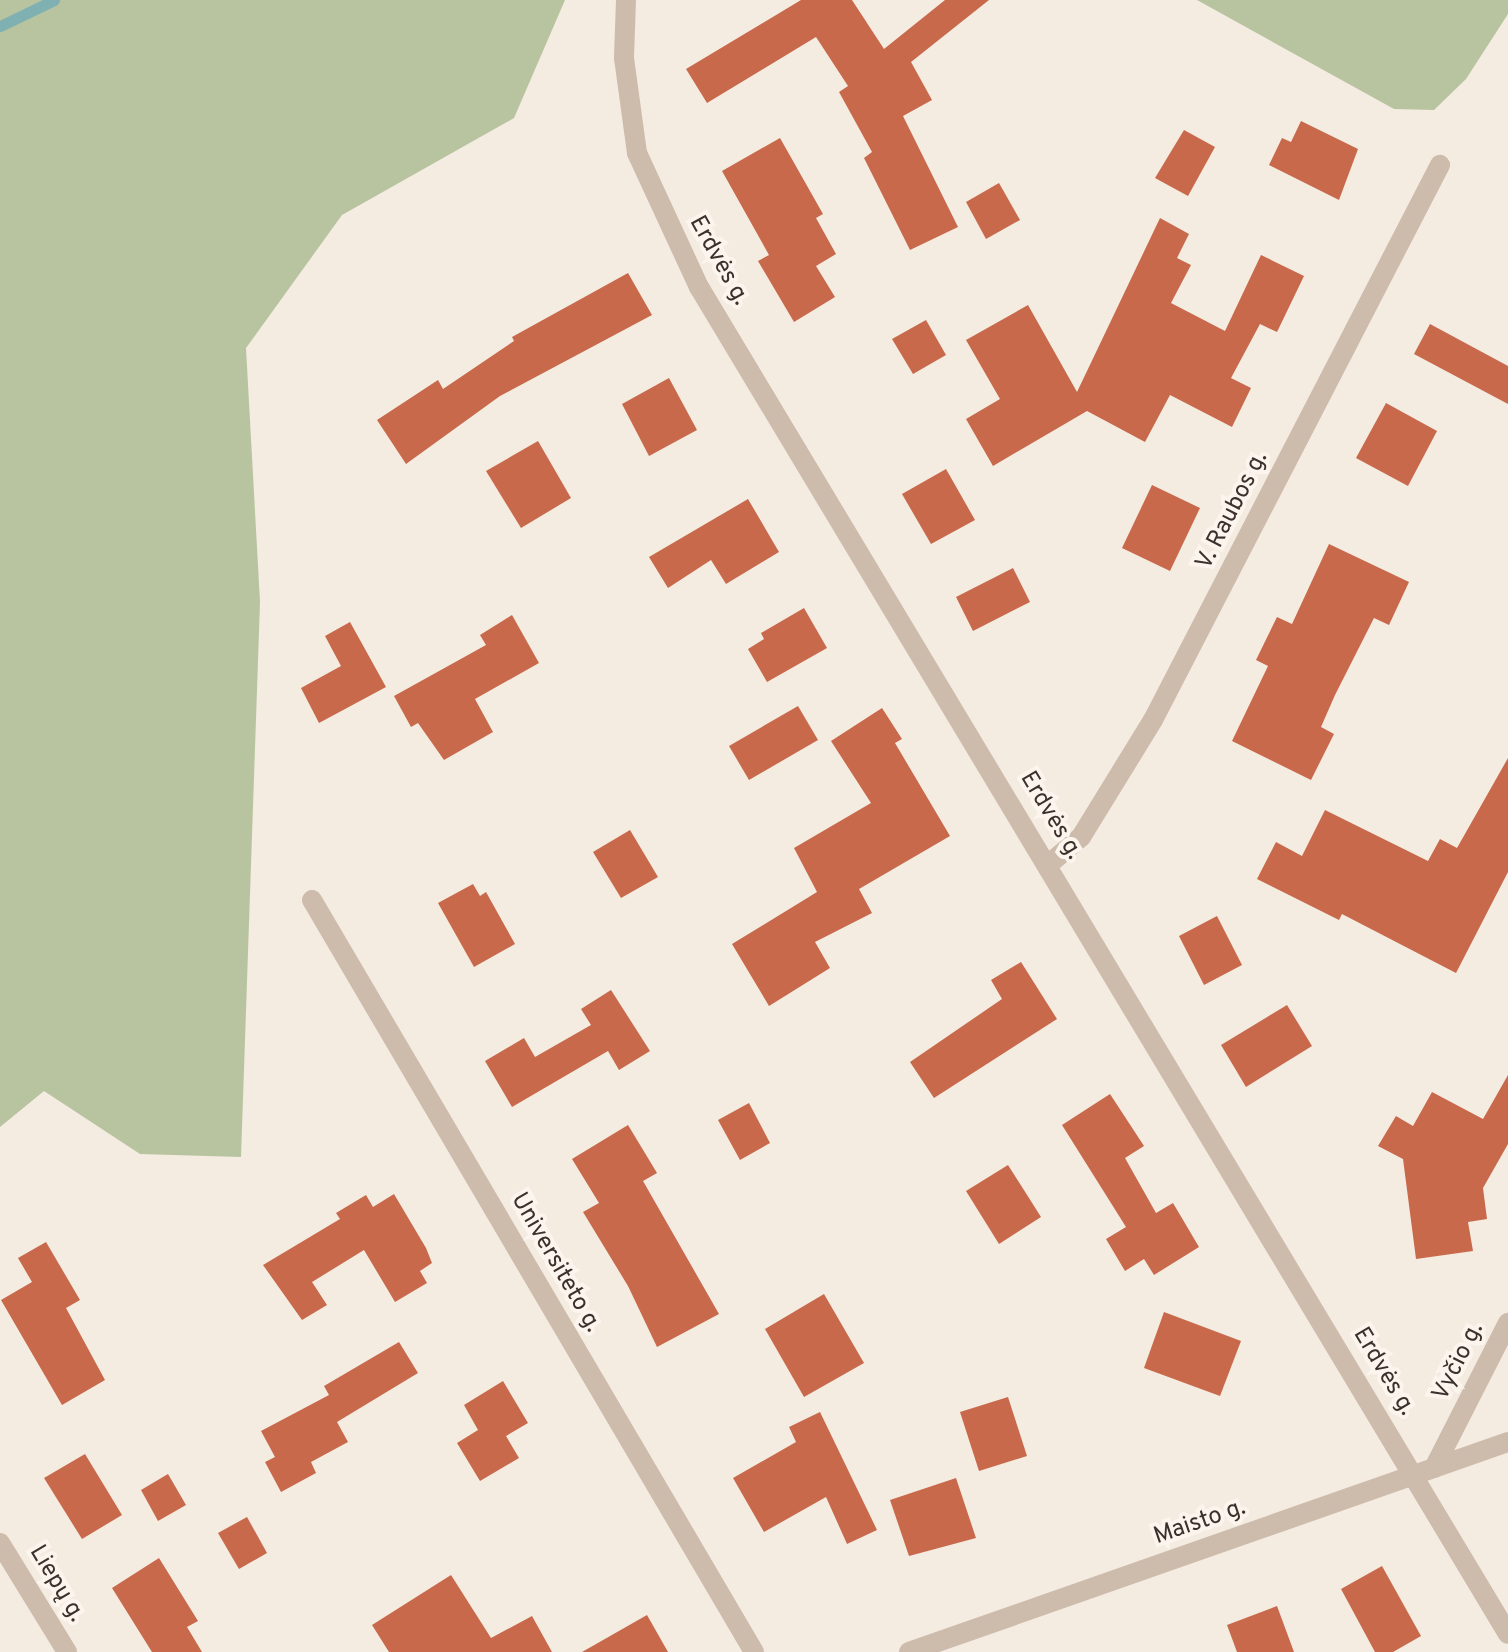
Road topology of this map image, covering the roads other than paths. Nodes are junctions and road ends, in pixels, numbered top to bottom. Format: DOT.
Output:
graph roads {
  1 [pos="626,0"];
  2 [pos="1440,165"];
  3 [pos="1049,864"];
  4 [pos="312,900"];
  5 [pos="1508,1323"];
  6 [pos="1508,1442"];
  7 [pos="1434,1468"];
  8 [pos="1414,1475"];
  9 [pos="0,1543"];
  10 [pos="1508,1634"];
  11 [pos="67,1652"];
  12 [pos="754,1652"];
  13 [pos="909,1652"];
  1 -- 3 [label="street, Erdvės g."];
  2 -- 3 [label="street, V. Raubos g."];
  3 -- 8 [label="street, Erdvės g."];
  4 -- 12 [label="street, Universiteto g."];
  5 -- 7 [label="street, Vyčio g."];
  6 -- 7 [label="street, Maisto g."];
  7 -- 8 [label="street, Maisto g."];
  8 -- 10 [label="street, Erdvės g."];
  8 -- 13 [label="street, Maisto g."];
  9 -- 11 [label="street, Liepų g."];
}
